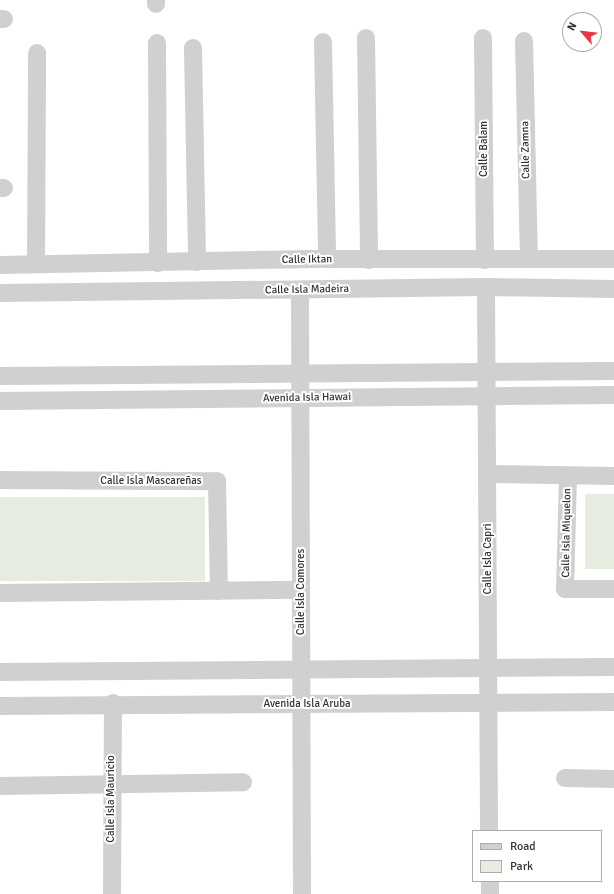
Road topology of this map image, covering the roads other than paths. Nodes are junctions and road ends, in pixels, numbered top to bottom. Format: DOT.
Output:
graph roads {
  1 [pos="366,38"];
  2 [pos="483,38"];
  3 [pos="524,41"];
  4 [pos="323,42"];
  5 [pos="157,43"];
  6 [pos="193,48"];
  7 [pos="37,53"];
  8 [pos="327,259"];
  9 [pos="529,259"];
  10 [pos="614,259"];
  11 [pos="368,260"];
  12 [pos="485,260"];
  13 [pos="197,262"];
  14 [pos="158,263"];
  15 [pos="36,264"];
  16 [pos="0,265"];
  17 [pos="486,287"];
  18 [pos="614,289"];
  19 [pos="300,290"];
  20 [pos="0,292"];
  21 [pos="614,371"];
  22 [pos="486,372"];
  23 [pos="300,374"];
  24 [pos="0,376"];
  25 [pos="614,395"];
  26 [pos="486,396"];
  27 [pos="300,398"];
  28 [pos="0,401"];
  29 [pos="487,474"];
  30 [pos="568,476"];
  31 [pos="614,476"];
  32 [pos="0,480"];
  33 [pos="614,589"];
  34 [pos="301,590"];
  35 [pos="219,591"];
  36 [pos="0,593"];
  37 [pos="614,667"];
  38 [pos="488,668"];
  39 [pos="302,669"];
  40 [pos="0,672"];
  41 [pos="614,702"];
  42 [pos="113,703"];
  43 [pos="489,703"];
  44 [pos="301,704"];
  45 [pos="0,706"];
  46 [pos="565,778"];
  47 [pos="614,779"];
  48 [pos="243,782"];
  49 [pos="111,784"];
  50 [pos="0,786"];
  51 [pos="490,830"];
  52 [pos="490,882"];
  53 [pos="112,894"];
  54 [pos="302,894"];
  55 [pos="490,894"];
  1 -- 11 [label="street"];
  2 -- 12 [label="street, Calle Balam"];
  3 -- 9 [label="street, Calle Zamna"];
  4 -- 8 [label="street"];
  5 -- 14 [label="street"];
  6 -- 13 [label="street"];
  7 -- 15 [label="street"];
  8 -- 11 [label="street, Calle Iktan"];
  8 -- 13 [label="street, Calle Iktan"];
  9 -- 10 [label="street, Calle Iktan"];
  9 -- 12 [label="street, Calle Iktan"];
  11 -- 12 [label="street, Calle Iktan"];
  13 -- 14 [label="street, Calle Iktan"];
  14 -- 15 [label="street, Calle Iktan"];
  15 -- 16 [label="street, Calle Iktan"];
  17 -- 18 [label="street, Calle Isla Madeira"];
  17 -- 19 [label="street, Calle Isla Madeira"];
  17 -- 22 [label="street, Calle Isla Capri"];
  19 -- 20 [label="street, Calle Isla Madeira"];
  19 -- 23 [label="street, Calle Isla Comores"];
  21 -- 22 [label="street"];
  22 -- 23 [label="street"];
  22 -- 26 [label="street, Calle Isla Capri"];
  23 -- 24 [label="street"];
  23 -- 27 [label="street, Calle Isla Comores"];
  25 -- 26 [label="street, Avenida Isla Hawai"];
  26 -- 27 [label="street, Avenida Isla Hawai"];
  26 -- 29 [label="street, Calle Isla Capri"];
  27 -- 28 [label="street, Avenida Isla Hawai"];
  27 -- 34 [label="street, Calle Isla Comores"];
  29 -- 30 [label="street, Calle Isla Miquelon"];
  29 -- 38 [label="street, Calle Isla Capri"];
  30 -- 31 [label="street, Calle Isla Miquelon"];
  30 -- 33 [label="street, Calle Isla Miquelon"];
  32 -- 35 [label="street, Calle Isla Mascareñas"];
  34 -- 35 [label="street"];
  34 -- 39 [label="street, Calle Isla Comores"];
  35 -- 36 [label="street"];
  37 -- 38 [label="street"];
  38 -- 39 [label="street"];
  38 -- 43 [label="street, Calle Isla Capri"];
  39 -- 40 [label="street"];
  39 -- 44 [label="street, Calle Isla Comores"];
  41 -- 43 [label="street, Avenida Isla Aruba"];
  42 -- 44 [label="street, Avenida Isla Aruba"];
  42 -- 45 [label="street, Avenida Isla Aruba"];
  42 -- 49 [label="street, Calle Isla Mauricio"];
  43 -- 44 [label="street, Avenida Isla Aruba"];
  43 -- 51 [label="street, Calle Isla Capri"];
  44 -- 54 [label="street, Calle Isla Comores"];
  46 -- 47 [label="street"];
  48 -- 49 [label="street"];
  49 -- 50 [label="street"];
  49 -- 53 [label="street, Calle Isla Mauricio"];
  52 -- 55 [label="street"];
}
